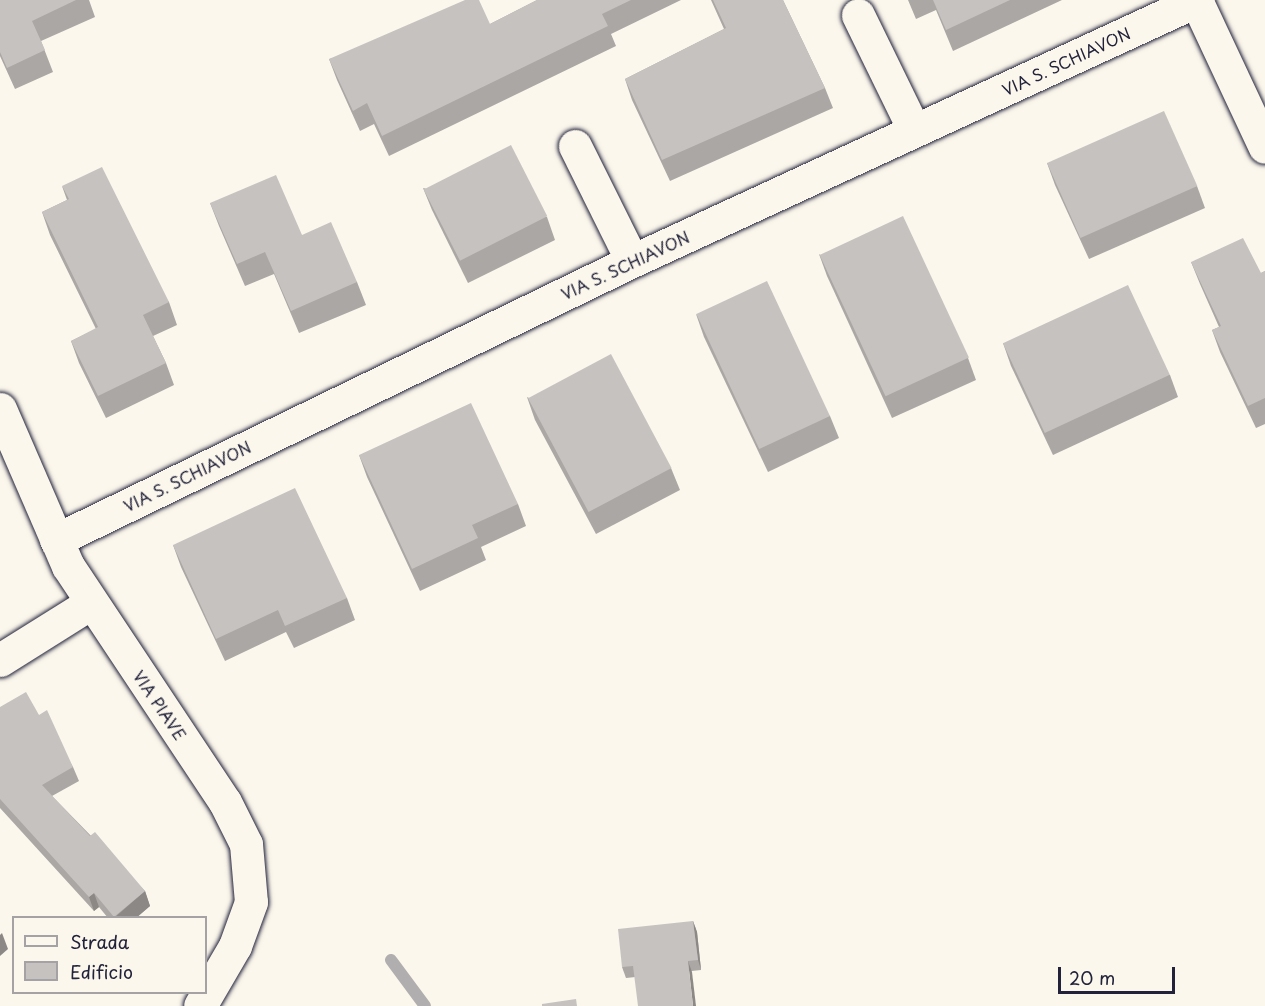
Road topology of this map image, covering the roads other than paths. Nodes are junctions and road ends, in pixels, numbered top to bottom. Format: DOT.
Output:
graph roads {
  1 [pos="1197,0"];
  2 [pos="858,15"];
  3 [pos="914,130"];
  4 [pos="575,146"];
  5 [pos="1265,147"];
  6 [pos="632,261"];
  7 [pos="0,409"];
  8 [pos="56,540"];
  9 [pos="91,603"];
  10 [pos="0,660"];
  11 [pos="200,1006"];
  1 -- 3 [label="street, VIA S. SCHIAVON"];
  1 -- 5 [label="street"];
  2 -- 3 [label="street"];
  3 -- 6 [label="street, VIA S. SCHIAVON"];
  4 -- 6 [label="street"];
  6 -- 8 [label="street, VIA S. SCHIAVON"];
  7 -- 8 [label="street, VIA PIAVE"];
  8 -- 9 [label="street, VIA PIAVE"];
  9 -- 10 [label="street"];
  9 -- 11 [label="street, VIA PIAVE"];
}
